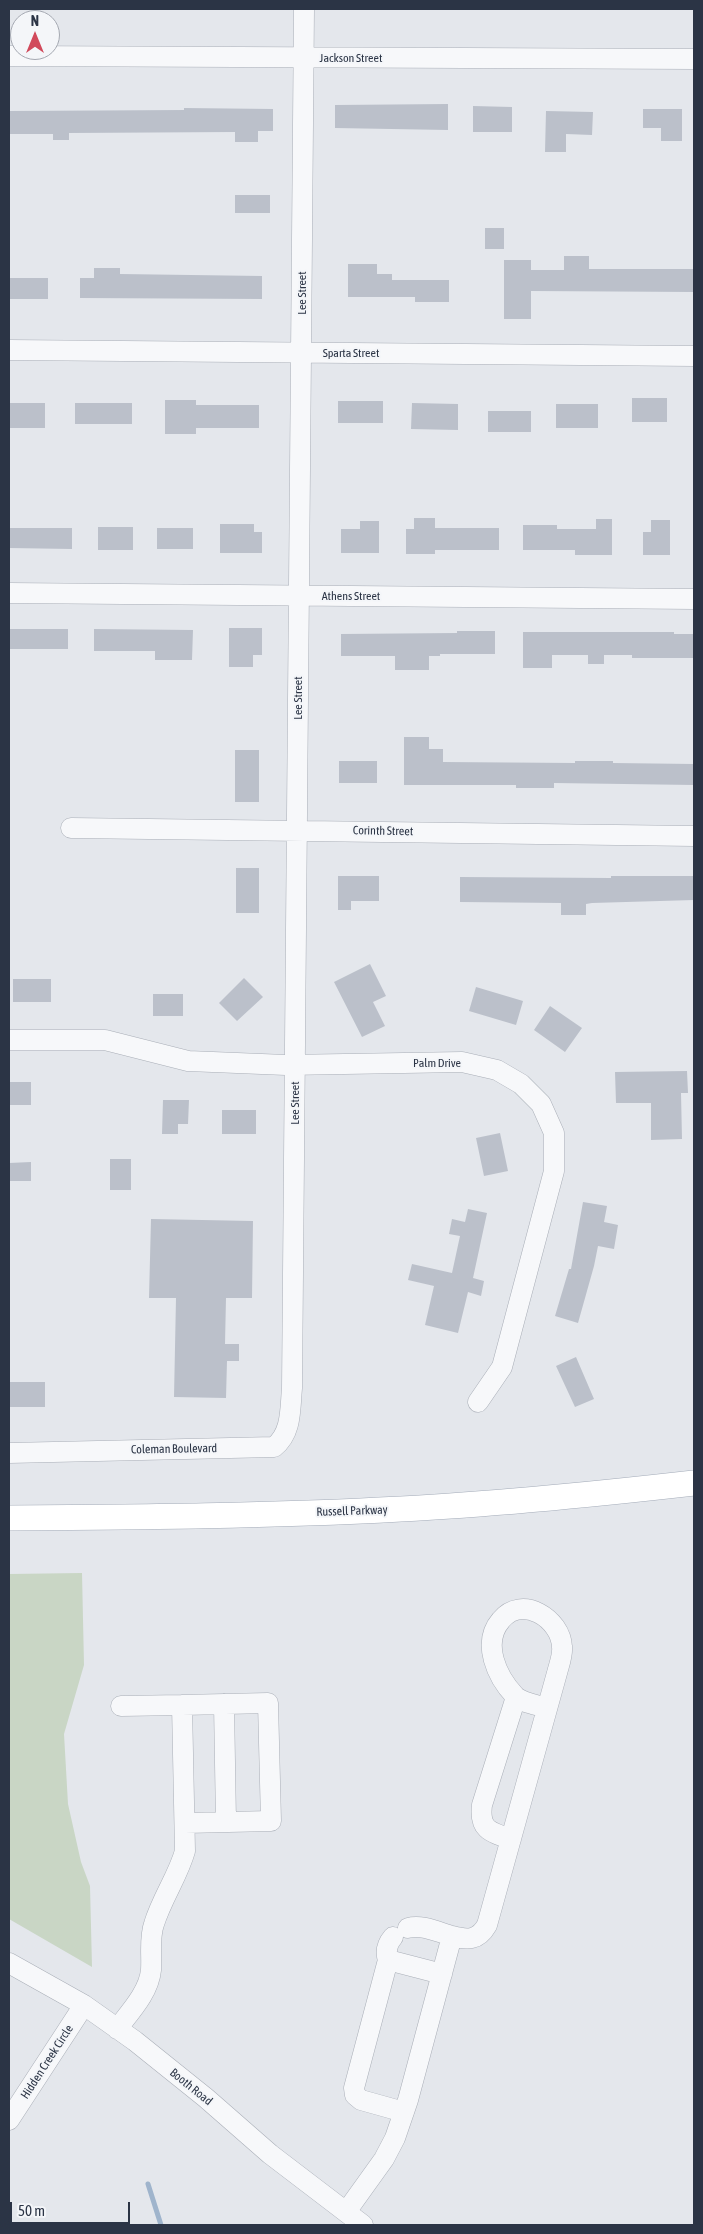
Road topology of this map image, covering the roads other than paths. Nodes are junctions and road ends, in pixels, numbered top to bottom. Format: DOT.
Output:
graph roads {
  1 [pos="304,9"];
  2 [pos="9,56"];
  3 [pos="304,58"];
  4 [pos="694,59"];
  5 [pos="9,350"];
  6 [pos="301,353"];
  7 [pos="694,356"];
  8 [pos="9,593"];
  9 [pos="299,596"];
  10 [pos="694,599"];
  11 [pos="71,828"];
  12 [pos="297,830"];
  13 [pos="694,836"];
  14 [pos="9,1040"];
  15 [pos="295,1064"];
  16 [pos="292,1388"];
  17 [pos="478,1402"];
  18 [pos="9,1453"];
  19 [pos="694,1483"];
  20 [pos="9,1518"];
  21 [pos="516,1697"];
  22 [pos="224,1704"];
  23 [pos="182,1705"];
  24 [pos="121,1706"];
  25 [pos="547,1708"];
  26 [pos="226,1822"];
  27 [pos="185,1823"];
  28 [pos="510,1839"];
  29 [pos="452,1936"];
  30 [pos="388,1960"];
  31 [pos="9,1963"];
  32 [pos="442,1974"];
  33 [pos="84,2005"];
  34 [pos="118,2029"];
  35 [pos="404,2112"];
  36 [pos="9,2120"];
  37 [pos="346,2212"];
  38 [pos="363,2225"];
  1 -- 3 [label="street, Lee Street"];
  2 -- 3 [label="street, Jackson Street"];
  3 -- 4 [label="street, Jackson Street"];
  3 -- 6 [label="street, Lee Street"];
  5 -- 6 [label="street, Sparta Street"];
  6 -- 7 [label="street, Sparta Street"];
  6 -- 9 [label="street, Lee Street"];
  8 -- 9 [label="street, Athens Street"];
  9 -- 10 [label="street, Athens Street"];
  9 -- 12 [label="street, Lee Street"];
  11 -- 12 [label="street, Corinth Street"];
  12 -- 13 [label="street, Corinth Street"];
  12 -- 15 [label="street, Lee Street"];
  14 -- 15 [label="street, Palm Drive"];
  15 -- 16 [label="street, Lee Street"];
  15 -- 17 [label="street, Palm Drive"];
  16 -- 18 [label="street, Coleman Boulevard"];
  19 -- 20 [label="main road, Russell Parkway"];
  21 -- 25 [label="street"];
  21 -- 25 [label="street"];
  21 -- 28 [label="street"];
  22 -- 23 [label="street"];
  22 -- 26 [label="street"];
  22 -- 26 [label="street"];
  23 -- 24 [label="street"];
  23 -- 27 [label="street"];
  25 -- 28 [label="street"];
  26 -- 27 [label="street"];
  27 -- 34 [label="street"];
  28 -- 29 [label="street"];
  29 -- 30 [label="street"];
  29 -- 32 [label="street"];
  30 -- 32 [label="street"];
  30 -- 35 [label="street"];
  31 -- 33 [label="street, Booth Road"];
  32 -- 35 [label="street"];
  33 -- 34 [label="street, Booth Road"];
  33 -- 36 [label="street, Hidden Creek Circle"];
  34 -- 37 [label="street, Booth Road"];
  35 -- 37 [label="street"];
  37 -- 38 [label="street, Booth Road"];
}
